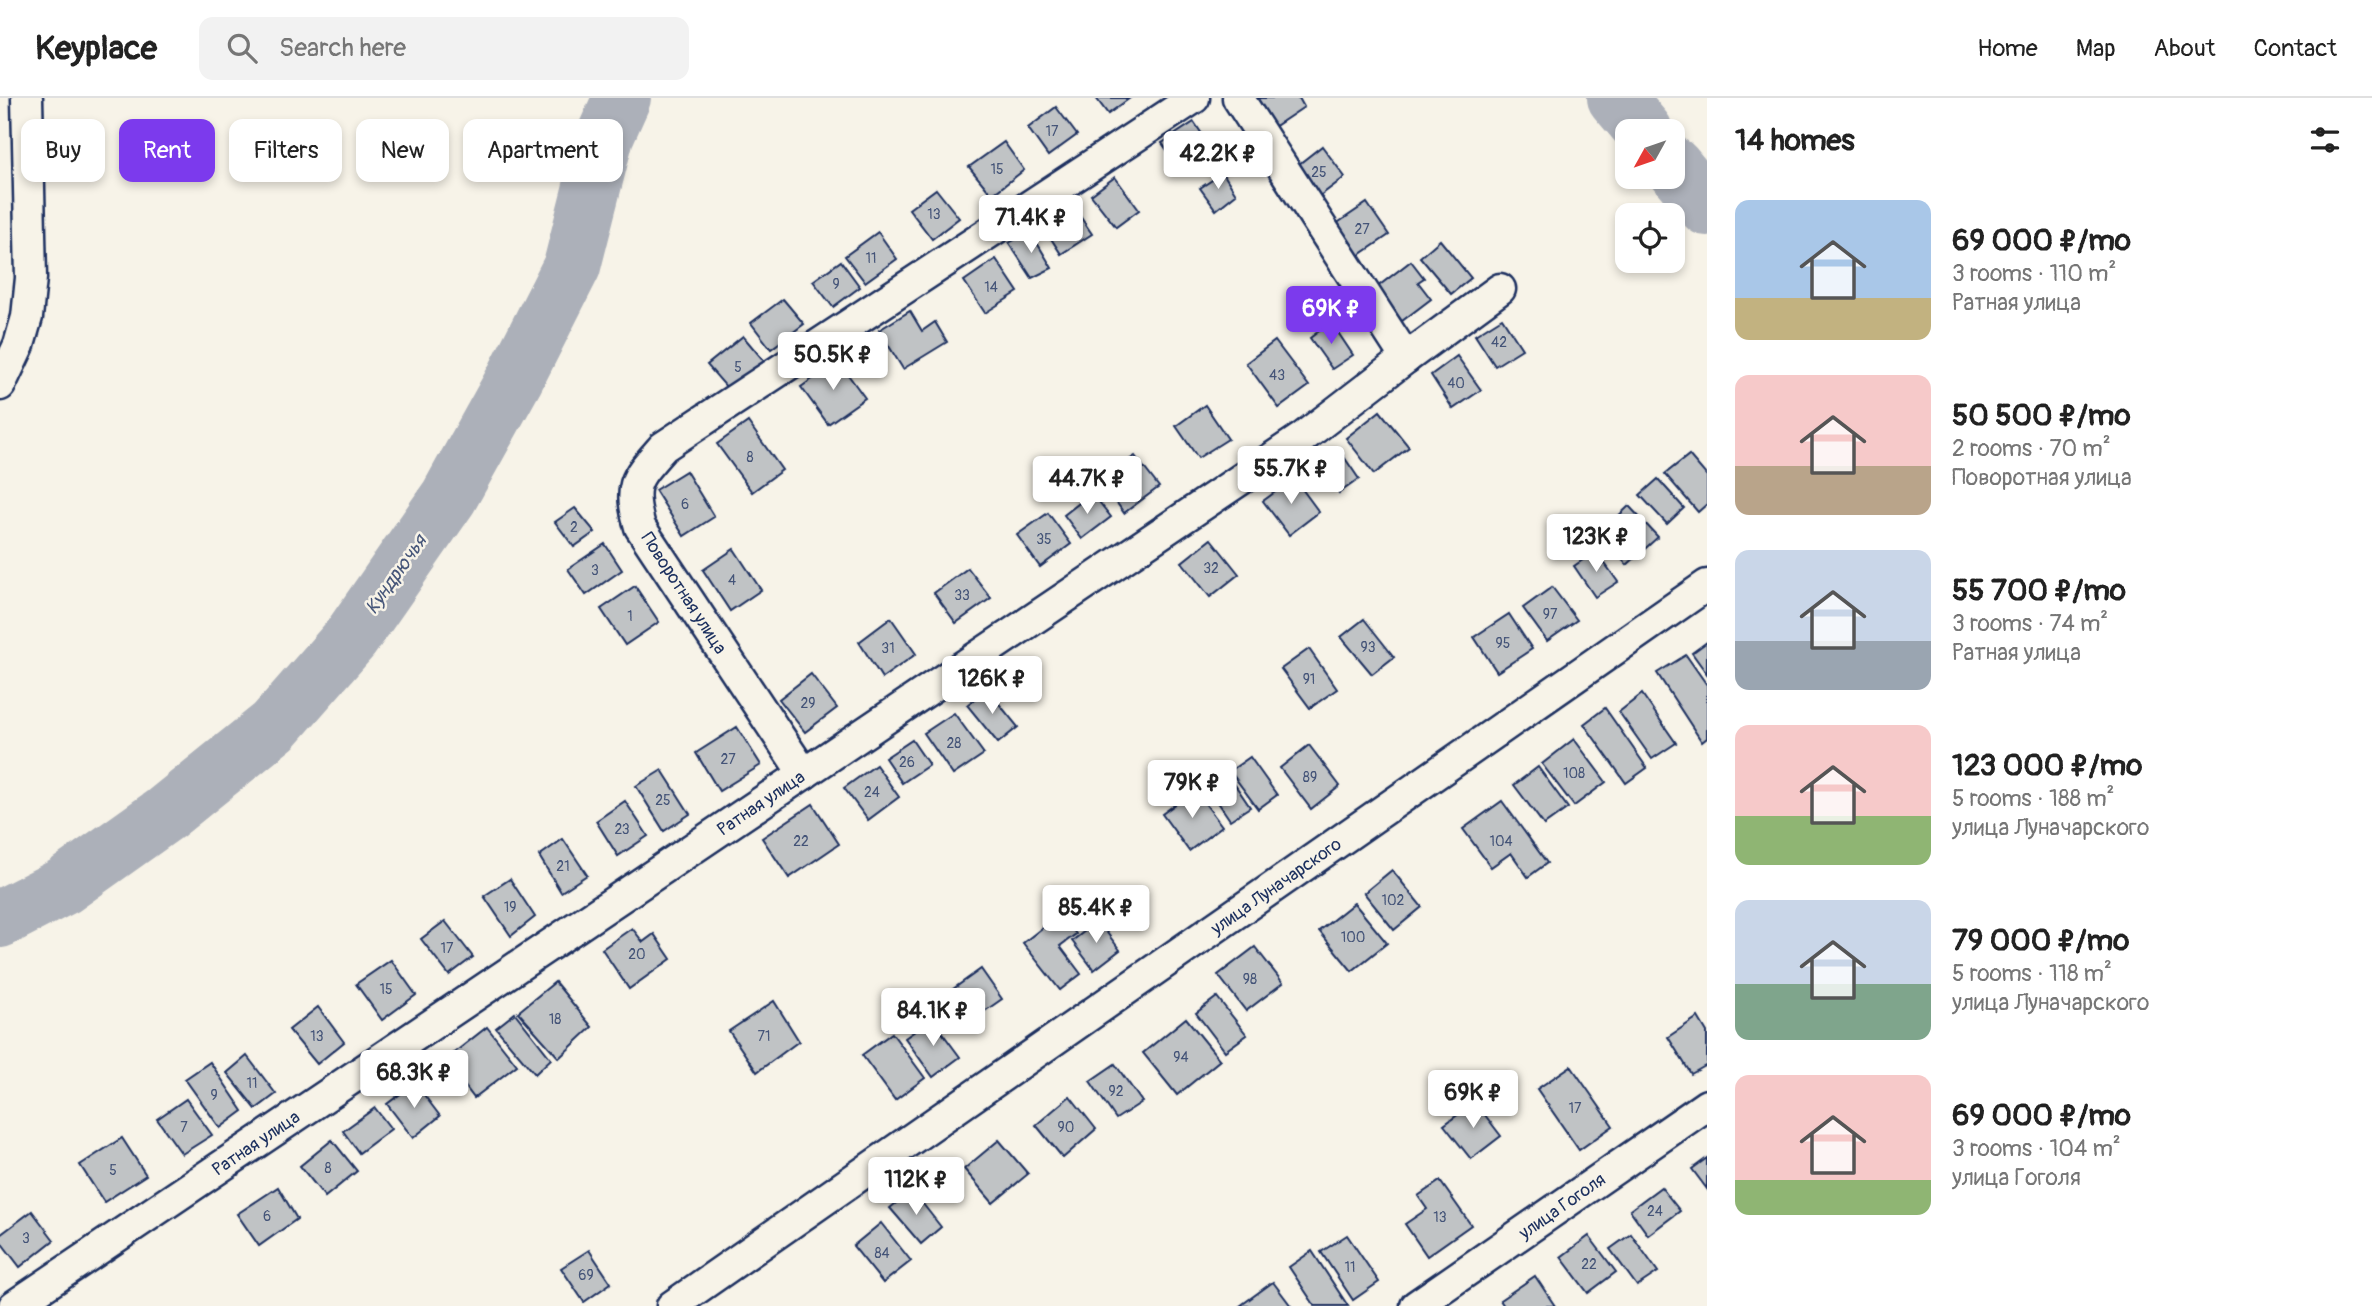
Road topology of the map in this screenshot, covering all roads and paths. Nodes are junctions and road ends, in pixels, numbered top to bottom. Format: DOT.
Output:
graph roads {
  1 [pos="27,98"];
  2 [pos="1194,98"];
  3 [pos="1238,98"];
  4 [pos="1500,289"];
  5 [pos="1406,358"];
  6 [pos="0,386"];
  7 [pos="1707,585"];
  8 [pos="804,775"];
  9 [pos="1707,1105"];
  10 [pos="0,1289"];
  11 [pos="690,1301"];
  12 [pos="12,1306"];
  13 [pos="1416,1306"];
  1 -- 6 [label="street"];
  2 -- 8 [label="street, Поворотная улица"];
  3 -- 5 [label="street"];
  4 -- 5 [label="street, Ратная улица"];
  5 -- 8 [label="street, Ратная улица"];
  7 -- 11 [label="street, улица Луначарского"];
  8 -- 12 [label="street, Ратная улица"];
  9 -- 13 [label="street, улица Гоголя"];
  10 -- 12 [label="street"];
}
